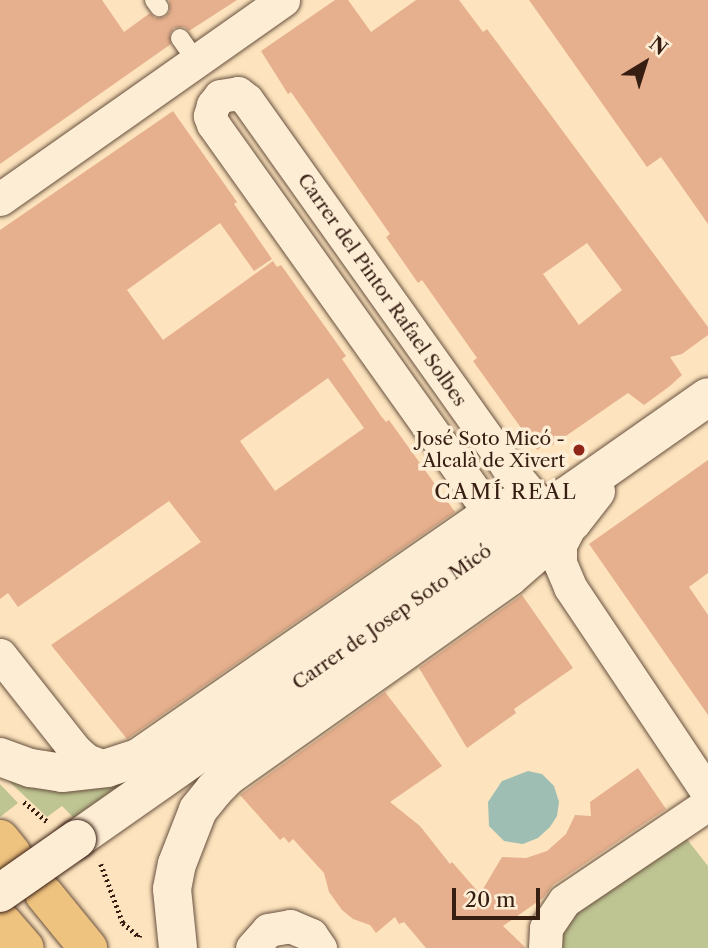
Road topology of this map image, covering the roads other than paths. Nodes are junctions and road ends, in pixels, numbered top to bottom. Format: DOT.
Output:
graph roads {
  1 [pos="284,0"];
  2 [pos="187,65"];
  3 [pos="247,100"];
  4 [pos="213,124"];
  5 [pos="0,199"];
  6 [pos="708,397"];
  7 [pos="558,516"];
  8 [pos="499,525"];
  9 [pos="0,655"];
  10 [pos="0,757"];
  11 [pos="107,768"];
  12 [pos="708,793"];
  13 [pos="708,804"];
  14 [pos="44,894"];
  15 [pos="9,921"];
  16 [pos="318,944"];
  17 [pos="88,948"];
  18 [pos="178,948"];
  19 [pos="252,948"];
  20 [pos="545,948"];
  1 -- 2 [label="street"];
  2 -- 3 [label="street, Carrer del Pintor Rafael Solbes"];
  2 -- 4 [label="street"];
  2 -- 5 [label="street"];
  3 -- 4 [label="street"];
  3 -- 7 [label="street, Carrer del Pintor Rafael Solbes"];
  4 -- 8 [label="street"];
  6 -- 7 [label="street"];
  7 -- 8 [label="street"];
  7 -- 12 [label="street"];
  7 -- 18 [label="street"];
  8 -- 11 [label="street"];
  8 -- 15 [label="street, Carrer de Josep Soto Micó, bridge"];
  9 -- 11 [label="street"];
  10 -- 11 [label="street"];
  13 -- 20 [label="street"];
  14 -- 17 [label="highway"];
  16 -- 19 [label="street"];
}
